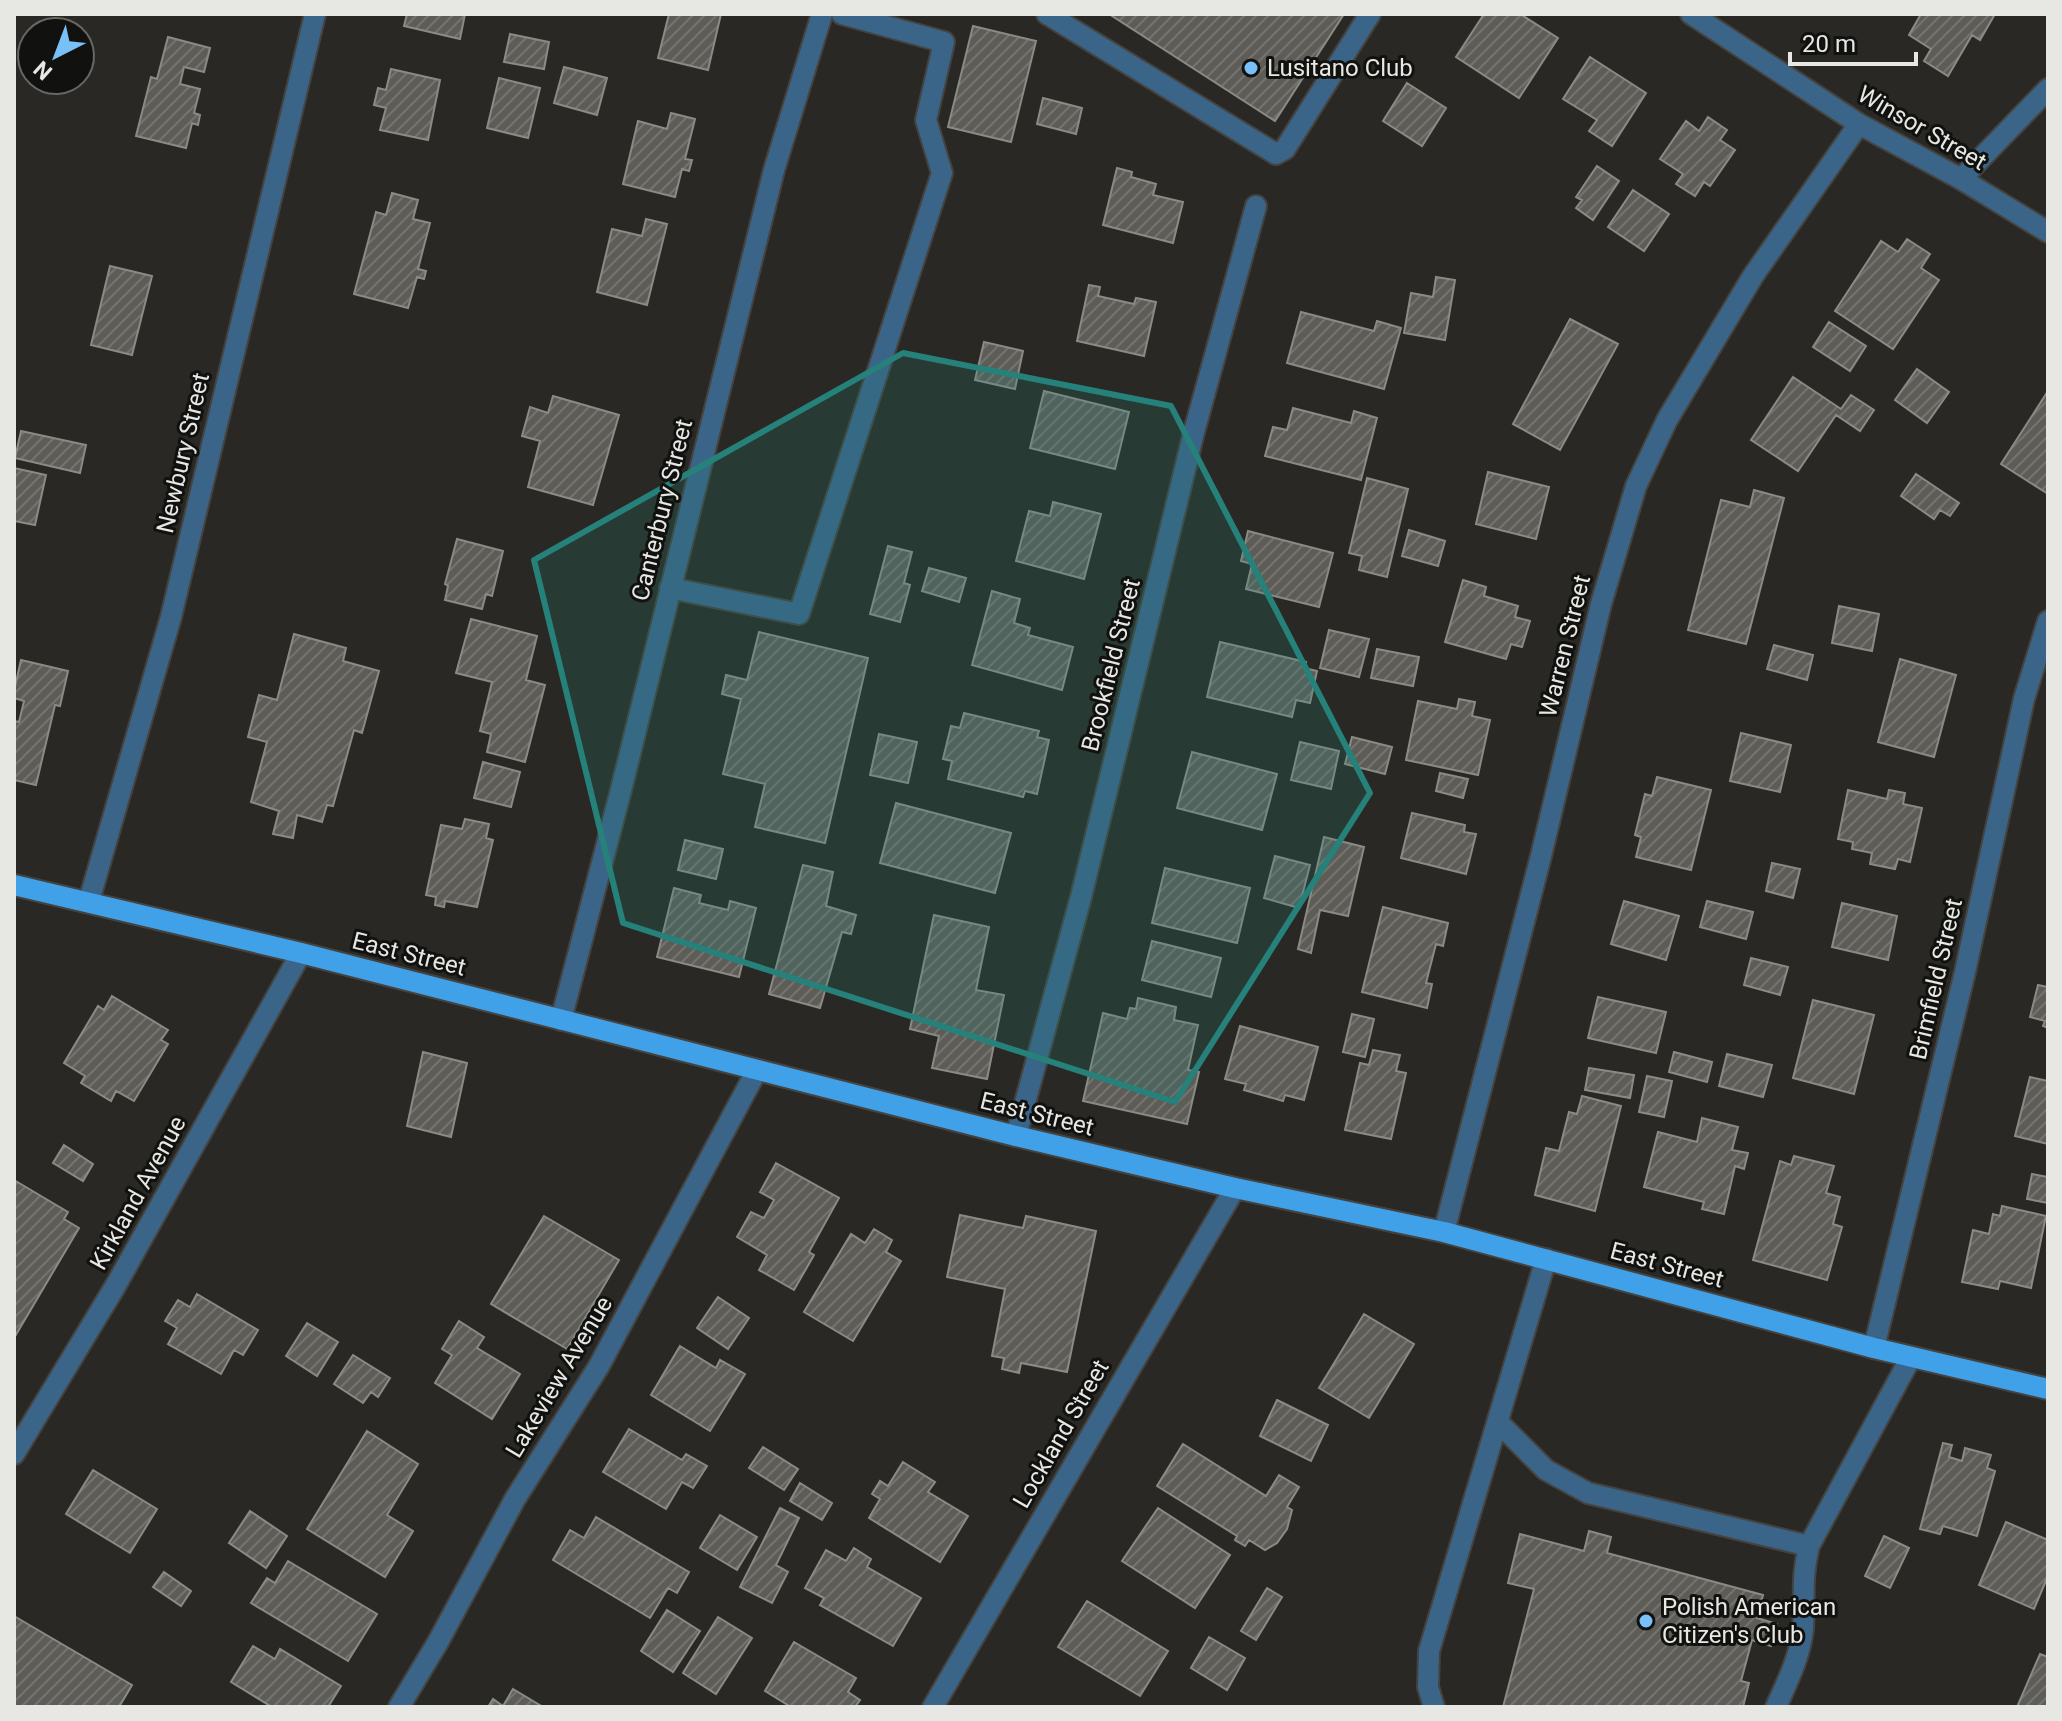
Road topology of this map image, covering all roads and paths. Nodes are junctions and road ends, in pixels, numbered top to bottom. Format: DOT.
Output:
graph roads {
  1 [pos="315,14"];
  2 [pos="822,14"];
  3 [pos="842,14"];
  4 [pos="1047,14"];
  5 [pos="1370,14"];
  6 [pos="1691,14"];
  7 [pos="2048,89"];
  8 [pos="1859,124"];
  9 [pos="1961,179"];
  10 [pos="1256,206"];
  11 [pos="2048,232"];
  12 [pos="670,588"];
  13 [pos="2048,621"];
  14 [pos="14,885"];
  15 [pos="89,901"];
  16 [pos="301,953"];
  17 [pos="561,1020"];
  18 [pos="757,1070"];
  19 [pos="1016,1136"];
  20 [pos="1235,1188"];
  21 [pos="1444,1232"];
  22 [pos="1546,1259"];
  23 [pos="1874,1348"];
  24 [pos="1911,1357"];
  25 [pos="2048,1389"];
  26 [pos="1498,1422"];
  27 [pos="14,1454"];
  28 [pos="1809,1546"];
  29 [pos="399,1707"];
  30 [pos="933,1707"];
  31 [pos="1434,1707"];
  32 [pos="1776,1707"];
  1 -- 15 [label="street, Newbury Street"];
  2 -- 12 [label="street, Canterbury Street"];
  3 -- 12 [label="street"];
  4 -- 5 [label="street"];
  6 -- 8 [label="street, Winsor Street"];
  7 -- 9 [label="street"];
  8 -- 9 [label="street, Winsor Street"];
  8 -- 21 [label="street, Warren Street"];
  9 -- 11 [label="street, Winsor Street"];
  10 -- 19 [label="street, Brookfield Street"];
  12 -- 17 [label="street, Canterbury Street"];
  13 -- 23 [label="street, Brimfield Street"];
  14 -- 15 [label="main road, East Street"];
  15 -- 16 [label="main road, East Street"];
  16 -- 17 [label="main road, East Street"];
  16 -- 27 [label="street, Kirkland Avenue"];
  17 -- 18 [label="main road, East Street"];
  18 -- 19 [label="main road, East Street"];
  18 -- 29 [label="street, Lakeview Avenue"];
  19 -- 20 [label="main road, East Street"];
  20 -- 21 [label="main road, East Street"];
  20 -- 30 [label="street, Lockland Street"];
  21 -- 22 [label="main road, East Street"];
  22 -- 23 [label="main road, East Street"];
  22 -- 26 [label="street"];
  23 -- 24 [label="main road, East Street"];
  24 -- 25 [label="main road, East Street"];
  24 -- 28 [label="street"];
  26 -- 28 [label="street"];
  26 -- 31 [label="street"];
  28 -- 32 [label="street"];
}
